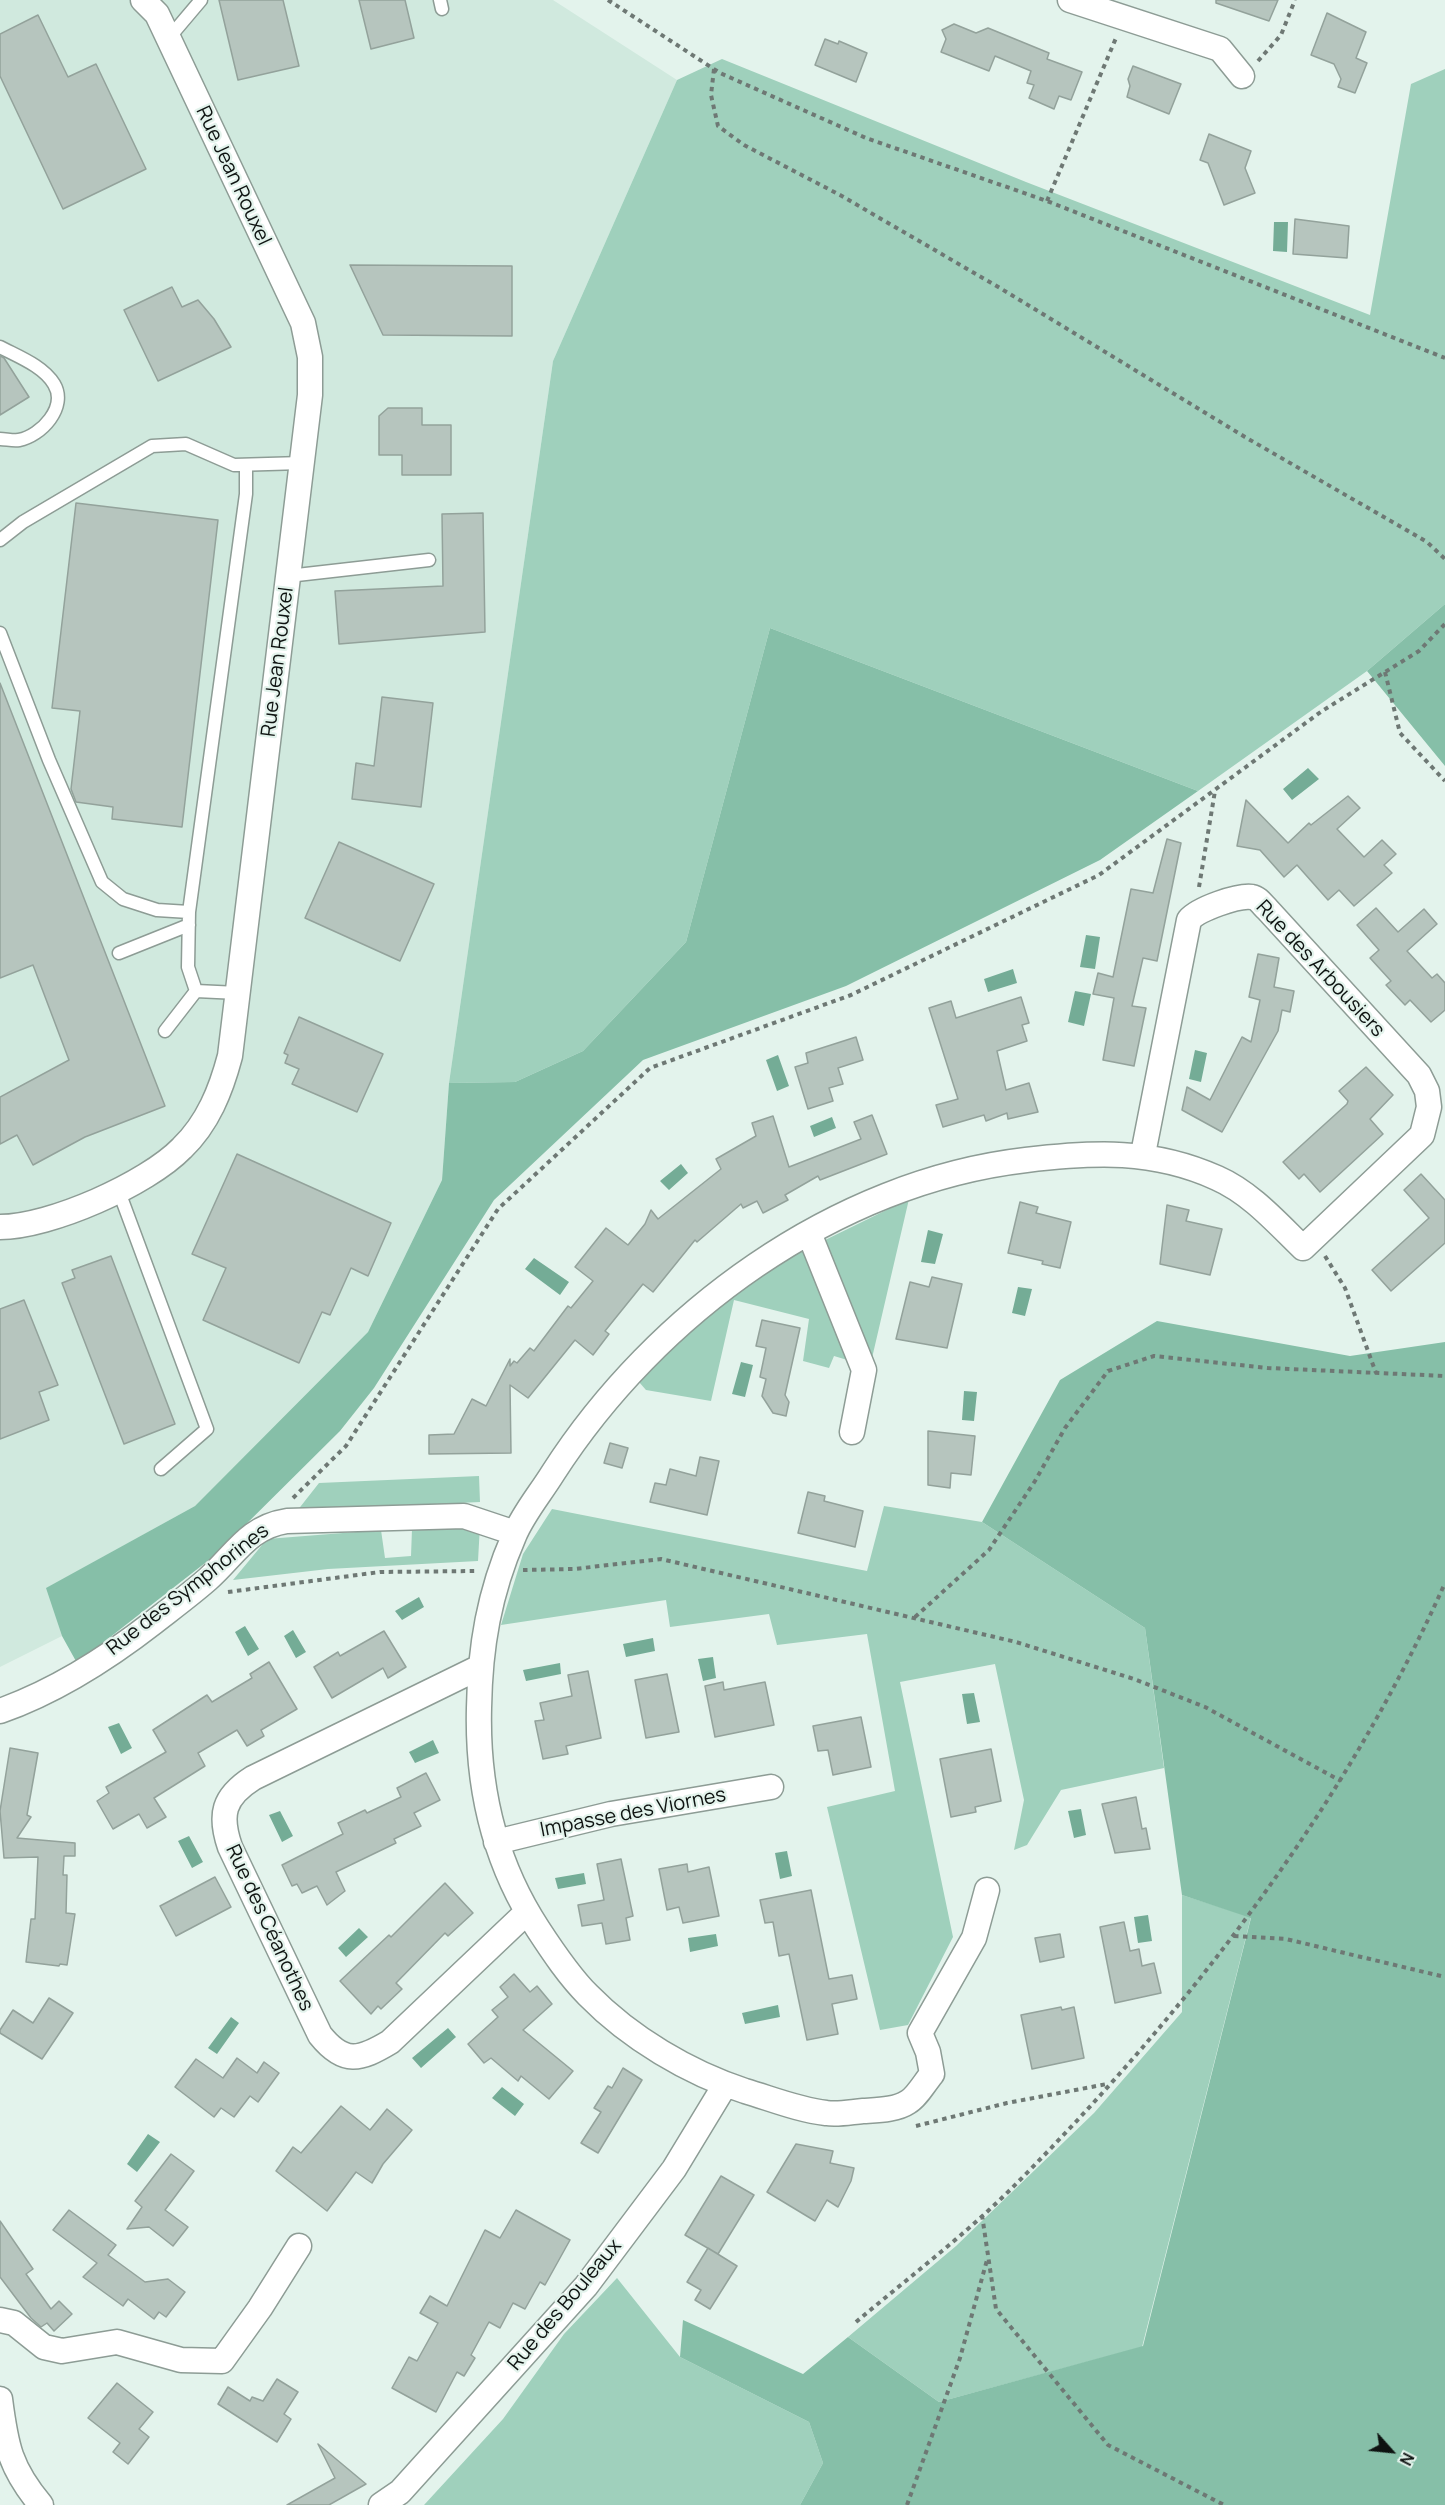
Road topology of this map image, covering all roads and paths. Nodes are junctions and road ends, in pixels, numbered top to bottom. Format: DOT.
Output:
graph roads {
  1 [pos="143,0"];
  2 [pos="201,0"];
  3 [pos="608,0"];
  4 [pos="1070,0"];
  5 [pos="1295,0"];
  6 [pos="1124,18"];
  7 [pos="168,39"];
  8 [pos="714,69"];
  9 [pos="1242,76"];
  10 [pos="1047,201"];
  11 [pos="0,347"];
  12 [pos="1445,358"];
  13 [pos="0,439"];
  14 [pos="302,463"];
  15 [pos="240,465"];
  16 [pos="0,540"];
  17 [pos="1445,559"];
  18 [pos="429,560"];
  19 [pos="288,576"];
  20 [pos="1445,624"];
  21 [pos="0,633"];
  22 [pos="1385,672"];
  23 [pos="1445,781"];
  24 [pos="1215,790"];
  25 [pos="189,912"];
  26 [pos="1194,914"];
  27 [pos="189,925"];
  28 [pos="119,953"];
  29 [pos="196,991"];
  30 [pos="238,993"];
  31 [pos="165,1032"];
  32 [pos="1143,1154"];
  33 [pos="118,1189"];
  34 [pos="0,1227"];
  35 [pos="809,1233"];
  36 [pos="1308,1243"];
  37 [pos="1376,1373"];
  38 [pos="1445,1376"];
  39 [pos="852,1432"];
  40 [pos="161,1469"];
  41 [pos="267,1524"];
  42 [pos="515,1533"];
  43 [pos="502,1570"];
  44 [pos="1445,1583"];
  45 [pos="226,1593"];
  46 [pos="915,1617"];
  47 [pos="480,1666"];
  48 [pos="8,1708"];
  49 [pos="1341,1781"];
  50 [pos="771,1787"];
  51 [pos="496,1842"];
  52 [pos="987,1890"];
  53 [pos="527,1912"];
  54 [pos="1233,1936"];
  55 [pos="1445,1977"];
  56 [pos="1108,2084"];
  57 [pos="725,2085"];
  58 [pos="915,2126"];
  59 [pos="981,2214"];
  60 [pos="299,2246"];
  61 [pos="988,2257"];
  62 [pos="0,2320"];
  63 [pos="856,2322"];
  64 [pos="0,2399"];
  65 [pos="41,2505"];
  66 [pos="381,2505"];
  67 [pos="907,2505"];
  68 [pos="1224,2505"];
  1 -- 7 [label="street, Rue Jean Rouxel"];
  2 -- 7 [label="lane"];
  3 -- 8 [label="path"];
  4 -- 6 [label="street"];
  5 -- 9 [label="path"];
  6 -- 9 [label="street"];
  6 -- 10 [label="path"];
  7 -- 14 [label="street, Rue Jean Rouxel"];
  8 -- 10 [label="path"];
  8 -- 17 [label="path"];
  10 -- 12 [label="path"];
  11 -- 13 [label="lane"];
  14 -- 15 [label="lane"];
  14 -- 19 [label="street, Rue Jean Rouxel"];
  15 -- 16 [label="lane"];
  15 -- 25 [label="lane"];
  18 -- 19 [label="lane"];
  19 -- 30 [label="street, Rue Jean Rouxel"];
  20 -- 22 [label="path"];
  21 -- 25 [label="lane"];
  22 -- 23 [label="path"];
  22 -- 24 [label="path"];
  24 -- 26 [label="path"];
  24 -- 41 [label="path"];
  25 -- 27 [label="lane"];
  26 -- 32 [label="street"];
  26 -- 36 [label="street, Rue des Arbousiers"];
  27 -- 28 [label="lane"];
  27 -- 29 [label="lane"];
  29 -- 30 [label="lane"];
  29 -- 31 [label="lane"];
  30 -- 33 [label="street, Rue Jean Rouxel"];
  32 -- 35 [label="street"];
  32 -- 36 [label="street"];
  33 -- 34 [label="street, Rue Jean Rouxel"];
  33 -- 40 [label="lane"];
  35 -- 39 [label="street"];
  35 -- 42 [label="street"];
  36 -- 37 [label="path"];
  37 -- 38 [label="path"];
  37 -- 46 [label="path"];
  41 -- 42 [label="street, Rue des Symphorines"];
  41 -- 48 [label="street, Rue des Symphorines"];
  42 -- 43 [label="street"];
  43 -- 45 [label="path"];
  43 -- 46 [label="path"];
  43 -- 47 [label="street"];
  44 -- 49 [label="path"];
  46 -- 49 [label="path"];
  47 -- 51 [label="street"];
  47 -- 53 [label="street, Rue des Céanothes"];
  49 -- 54 [label="path"];
  50 -- 51 [label="street, Impasse des Viornes"];
  51 -- 53 [label="street"];
  52 -- 57 [label="street"];
  53 -- 57 [label="street"];
  54 -- 55 [label="path"];
  54 -- 56 [label="path"];
  56 -- 58 [label="path"];
  56 -- 59 [label="path"];
  57 -- 66 [label="street, Rue des Bouleaux"];
  59 -- 61 [label="path"];
  59 -- 63 [label="path"];
  60 -- 62 [label="street"];
  61 -- 67 [label="path"];
  61 -- 68 [label="path"];
  64 -- 65 [label="street"];
}
